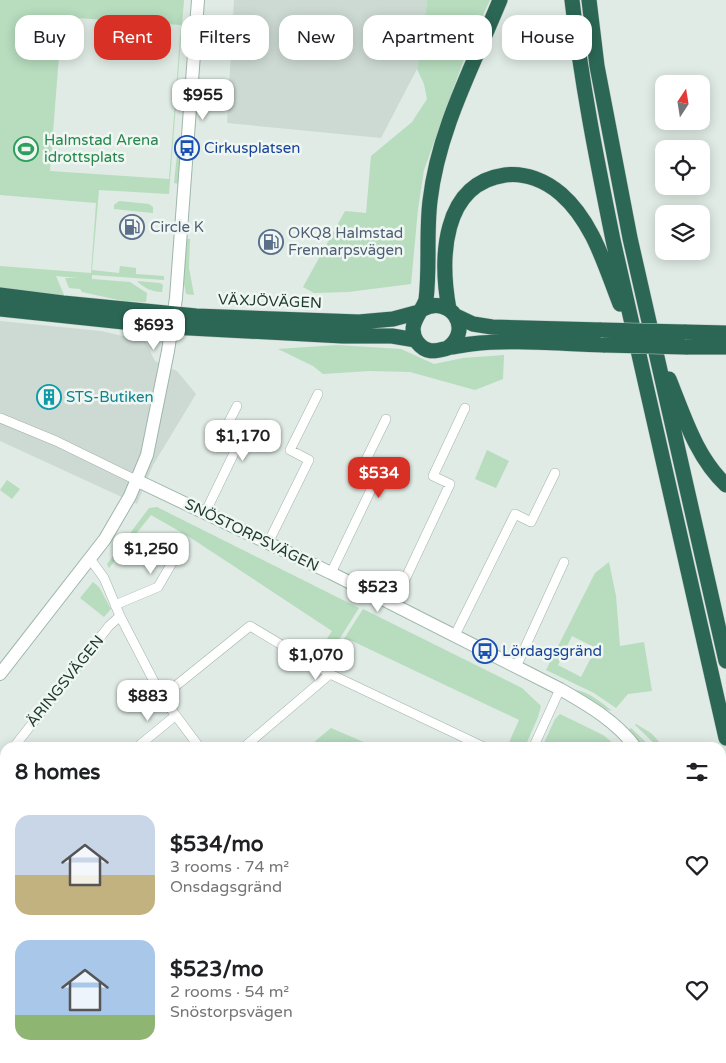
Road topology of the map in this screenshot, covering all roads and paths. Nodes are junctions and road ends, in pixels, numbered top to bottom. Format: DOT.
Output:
graph roads {
  1 [pos="198,0"];
  2 [pos="500,0"];
  3 [pos="572,0"];
  4 [pos="589,0"];
  5 [pos="0,295"];
  6 [pos="0,310"];
  7 [pos="421,311"];
  8 [pos="453,313"];
  9 [pos="172,321"];
  10 [pos="726,333"];
  11 [pos="653,339"];
  12 [pos="685,339"];
  13 [pos="416,340"];
  14 [pos="449,347"];
  15 [pos="726,347"];
  16 [pos="639,351"];
  17 [pos="318,394"];
  18 [pos="237,406"];
  19 [pos="465,408"];
  20 [pos="0,418"];
  21 [pos="386,419"];
  22 [pos="555,473"];
  23 [pos="138,481"];
  24 [pos="726,485"];
  25 [pos="204,513"];
  26 [pos="184,542"];
  27 [pos="268,543"];
  28 [pos="89,559"];
  29 [pos="564,562"];
  30 [pos="330,573"];
  31 [pos="115,605"];
  32 [pos="393,605"];
  33 [pos="120,616"];
  34 [pos="455,635"];
  35 [pos="726,661"];
  36 [pos="516,667"];
  37 [pos="0,674"];
  38 [pos="330,674"];
  39 [pos="560,689"];
  40 [pos="162,697"];
  41 [pos="175,716"];
  42 [pos="726,738"];
  43 [pos="17,742"];
  44 [pos="143,742"];
  45 [pos="195,742"];
  46 [pos="250,742"];
  47 [pos="473,742"];
  48 [pos="536,742"];
  49 [pos="632,742"];
  1 -- 9 [label="street"];
  2 -- 7 [label="highway"];
  3 -- 16 [label="highway"];
  4 -- 11 [label="highway"];
  5 -- 9 [label="highway, VÄXJÖVÄGEN"];
  6 -- 9 [label="highway, VÄXJÖVÄGEN"];
  7 -- 8 [label="highway, VÄXJÖVÄGEN"];
  7 -- 9 [label="highway, VÄXJÖVÄGEN"];
  7 -- 13 [label="highway"];
  8 -- 12 [label="highway, VÄXJÖVÄGEN, bridge"];
  8 -- 14 [label="highway"];
  8 -- 16 [label="highway"];
  9 -- 13 [label="highway, VÄXJÖVÄGEN"];
  9 -- 23 [label="street"];
  10 -- 12 [label="highway, VÄXJÖVÄGEN"];
  11 -- 24 [label="highway"];
  11 -- 35 [label="highway"];
  12 -- 14 [label="highway, VÄXJÖVÄGEN, bridge"];
  12 -- 15 [label="highway, VÄXJÖVÄGEN"];
  13 -- 14 [label="highway, VÄXJÖVÄGEN"];
  16 -- 42 [label="highway"];
  17 -- 27 [label="street"];
  18 -- 25 [label="street"];
  19 -- 32 [label="street"];
  20 -- 23 [label="street, SNÖSTORPSVÄGEN"];
  21 -- 30 [label="street"];
  22 -- 34 [label="street"];
  23 -- 25 [label="street, SNÖSTORPSVÄGEN"];
  23 -- 28 [label="street"];
  25 -- 27 [label="street, SNÖSTORPSVÄGEN"];
  26 -- 31 [label="street"];
  27 -- 30 [label="street, SNÖSTORPSVÄGEN"];
  28 -- 31 [label="street"];
  28 -- 37 [label="street"];
  29 -- 36 [label="street"];
  30 -- 32 [label="street, SNÖSTORPSVÄGEN"];
  31 -- 33 [label="street"];
  32 -- 34 [label="street, SNÖSTORPSVÄGEN"];
  33 -- 40 [label="street"];
  33 -- 43 [label="street, ÄRINGSVÄGEN"];
  34 -- 36 [label="street, SNÖSTORPSVÄGEN"];
  36 -- 39 [label="street, SNÖSTORPSVÄGEN"];
  38 -- 40 [label="street"];
  38 -- 46 [label="street"];
  38 -- 47 [label="street"];
  39 -- 48 [label="street"];
  39 -- 49 [label="street, SNÖSTORPSVÄGEN"];
  40 -- 41 [label="street"];
  41 -- 44 [label="street"];
  41 -- 45 [label="street"];
}
